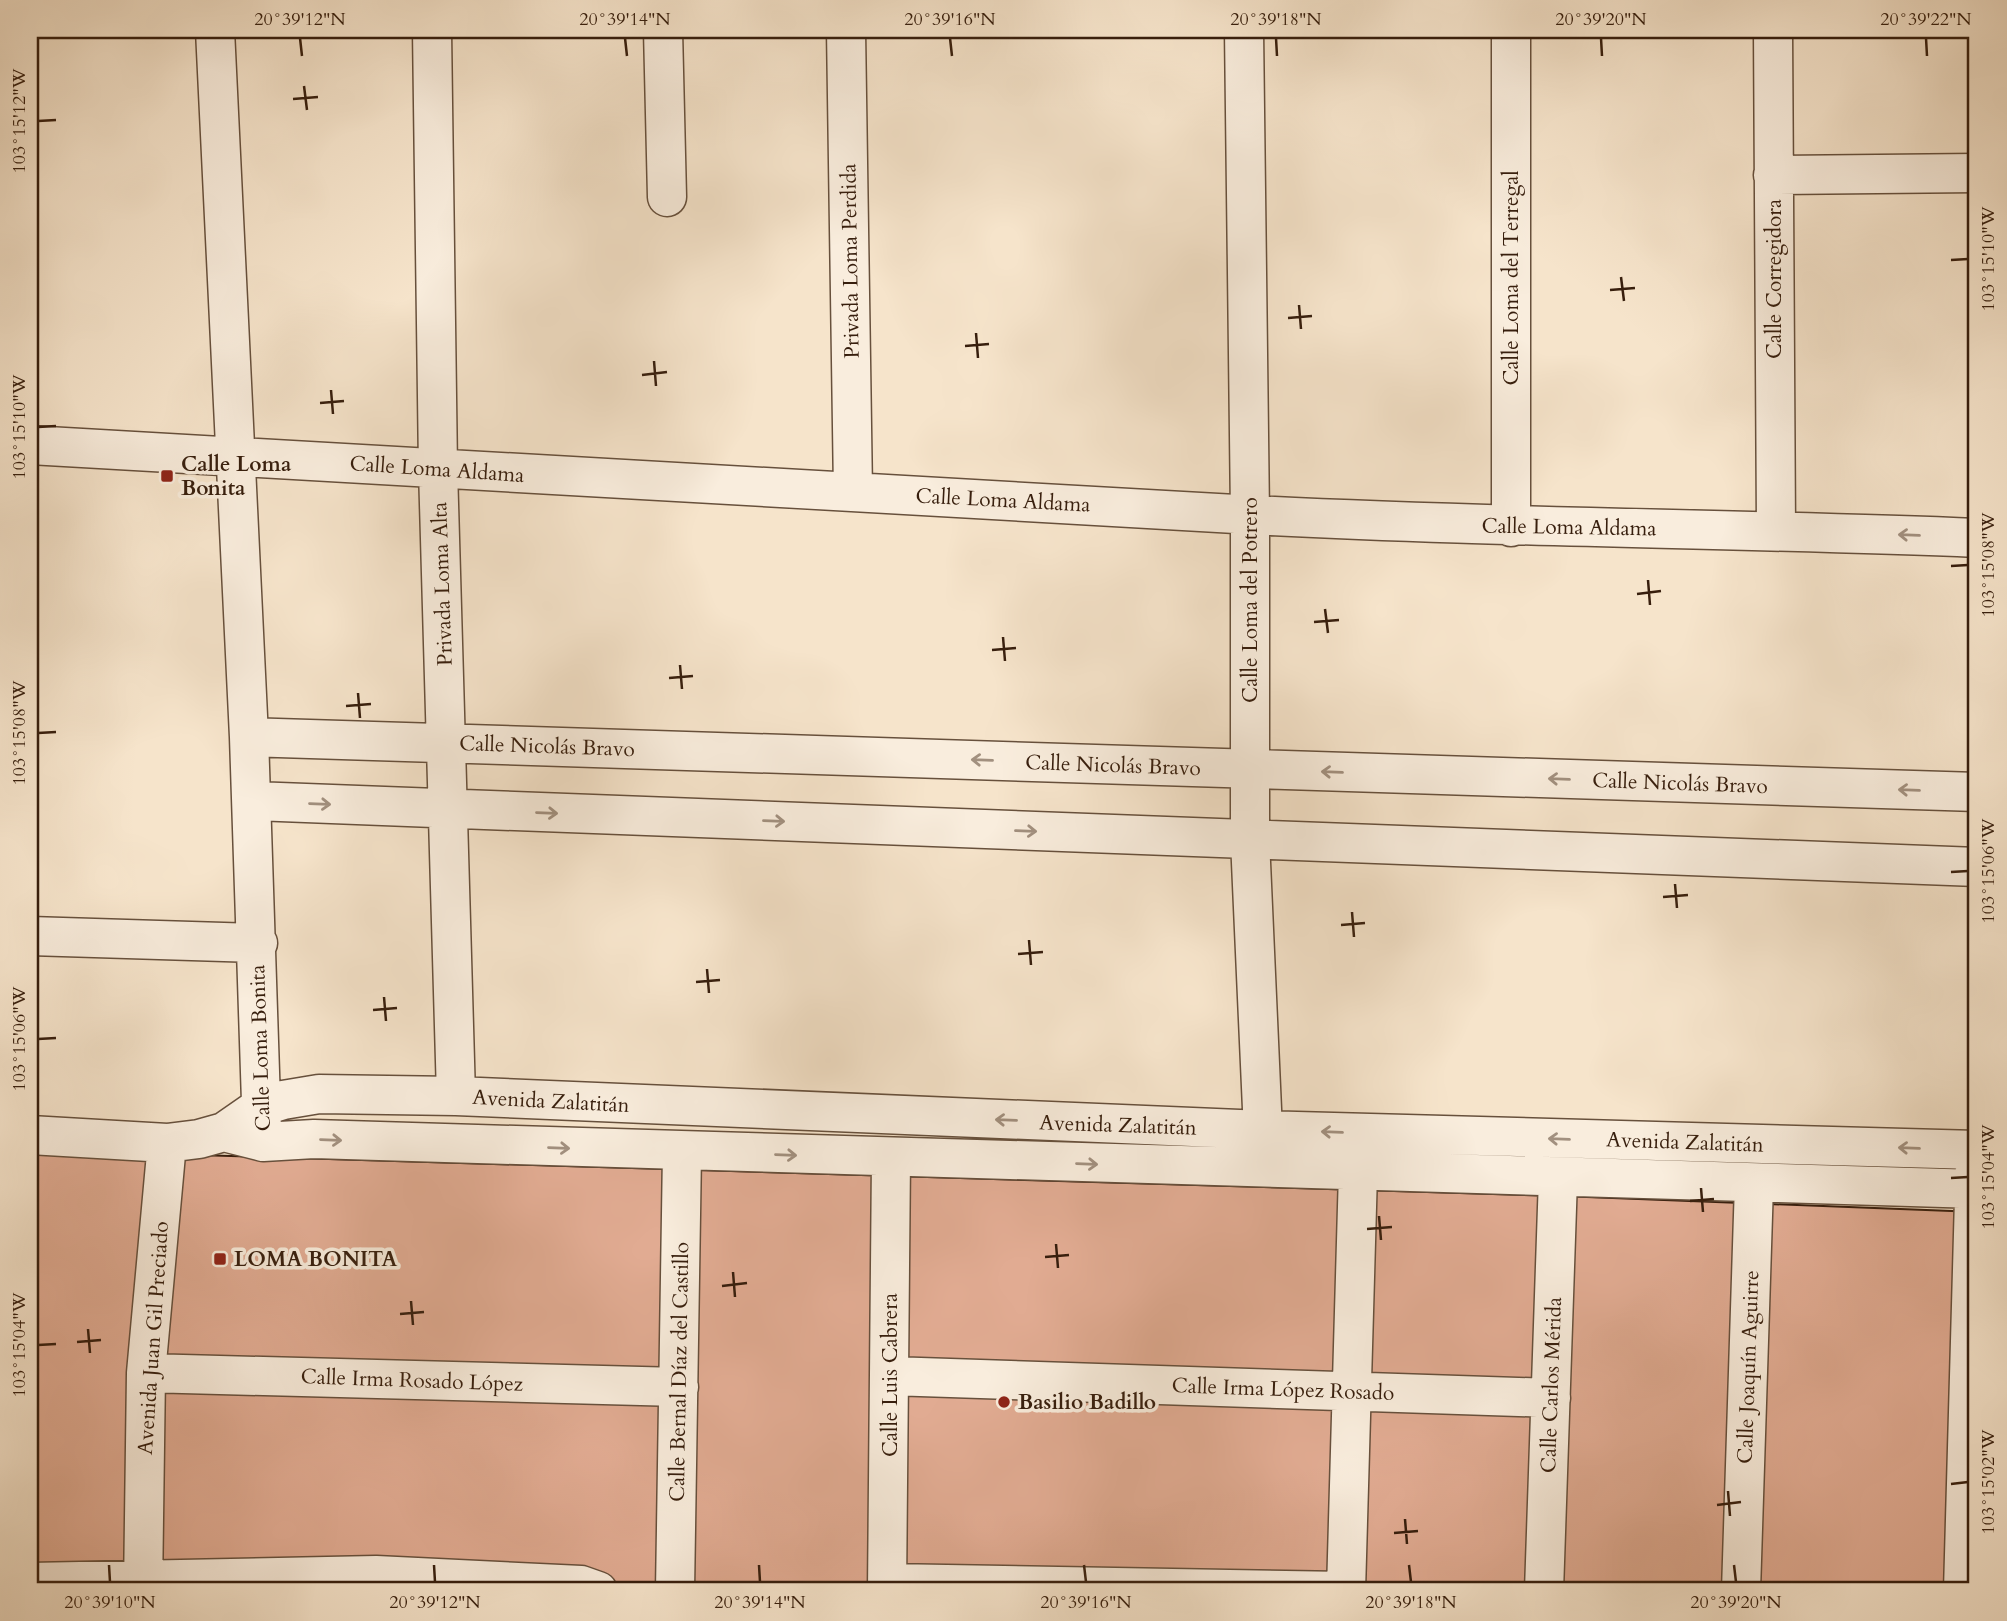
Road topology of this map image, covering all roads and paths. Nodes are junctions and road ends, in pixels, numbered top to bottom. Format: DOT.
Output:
graph roads {
  1 [pos="215,30"];
  2 [pos="432,30"];
  3 [pos="663,30"];
  4 [pos="846,30"];
  5 [pos="1244,30"];
  6 [pos="1511,30"];
  7 [pos="1773,30"];
  8 [pos="1977,173"];
  9 [pos="1773,175"];
  10 [pos="667,197"];
  11 [pos="30,445"];
  12 [pos="236,455"];
  13 [pos="438,470"];
  14 [pos="853,492"];
  15 [pos="1250,515"];
  16 [pos="1511,527"];
  17 [pos="1776,529"];
  18 [pos="1977,538"];
  19 [pos="249,737"];
  20 [pos="447,743"];
  21 [pos="1249,769"];
  22 [pos="1977,792"];
  23 [pos="252,801"];
  24 [pos="449,809"];
  25 [pos="1250,840"];
  26 [pos="1977,867"];
  27 [pos="30,936"];
  28 [pos="258,943"];
  29 [pos="456,1096"];
  30 [pos="262,1125"];
  31 [pos="1263,1130"];
  32 [pos="30,1135"];
  33 [pos="167,1143"];
  34 [pos="1976,1150"];
  35 [pos="682,1152"];
  36 [pos="891,1158"];
  37 [pos="1264,1169"];
  38 [pos="1358,1172"];
  39 [pos="1558,1178"];
  40 [pos="1754,1184"];
  41 [pos="1976,1189"];
  42 [pos="146,1373"];
  43 [pos="890,1376"];
  44 [pos="678,1387"];
  45 [pos="1352,1391"];
  46 [pos="1551,1398"];
  47 [pos="30,1583"];
  48 [pos="376,1583"];
  49 [pos="143,1586"];
  50 [pos="888,1587"];
  51 [pos="937,1588"];
  52 [pos="587,1589"];
  53 [pos="1131,1589"];
  54 [pos="675,1591"];
  55 [pos="1346,1591"];
  56 [pos="1545,1591"];
  57 [pos="1741,1591"];
  58 [pos="1964,1591"];
  1 -- 12 [label="street, Calle Loma Bonita"];
  2 -- 13 [label="street, Privada Loma Alta"];
  3 -- 10 [label="street"];
  4 -- 14 [label="street, Privada Loma Perdida"];
  5 -- 15 [label="street, Calle Loma del Potrero"];
  6 -- 16 [label="street, Calle Loma del Terregal"];
  7 -- 9 [label="street, Calle Corregidora"];
  8 -- 9 [label="street"];
  9 -- 17 [label="street, Calle Corregidora"];
  11 -- 12 [label="street, Calle Loma Aldama"];
  12 -- 13 [label="street, Calle Loma Aldama"];
  12 -- 19 [label="street, Calle Loma Bonita"];
  13 -- 14 [label="street, Calle Loma Aldama"];
  13 -- 20 [label="street, Privada Loma Alta"];
  14 -- 15 [label="street, Calle Loma Aldama"];
  15 -- 16 [label="street, Calle Loma Aldama"];
  15 -- 21 [label="street, Calle Loma del Potrero"];
  16 -- 17 [label="street, Calle Loma Aldama"];
  18 -- 17 [label="street, Calle Loma Aldama, one-way"];
  19 -- 20 [label="street, Calle Nicolás Bravo"];
  19 -- 23 [label="street, Calle Loma Bonita"];
  21 -- 20 [label="street, Calle Nicolás Bravo, one-way"];
  20 -- 24 [label="street, Privada Loma Alta"];
  22 -- 21 [label="street, Calle Nicolás Bravo, one-way"];
  21 -- 25 [label="street, Calle Loma del Potrero"];
  23 -- 24 [label="street, one-way"];
  23 -- 28 [label="street, Calle Loma Bonita"];
  24 -- 25 [label="street, one-way"];
  24 -- 29 [label="street, Privada Loma Alta"];
  25 -- 26 [label="street"];
  25 -- 31 [label="street, Calle Loma del Potrero"];
  27 -- 28 [label="street"];
  28 -- 30 [label="street, Calle Loma Bonita"];
  29 -- 30 [label="street, Avenida Zalatitán"];
  31 -- 29 [label="street, Avenida Zalatitán, one-way"];
  30 -- 33 [label="street"];
  30 -- 35 [label="street, Avenida Zalatitán, one-way"];
  34 -- 31 [label="street, Avenida Zalatitán, one-way"];
  31 -- 37 [label="street, Calle Loma del Potrero"];
  32 -- 33 [label="street"];
  33 -- 42 [label="street, Avenida Juan Gil Preciado"];
  34 -- 41 [label="street"];
  35 -- 36 [label="street, Avenida Zalatitán, one-way"];
  35 -- 44 [label="street, Calle Bernal Díaz del Castillo"];
  36 -- 37 [label="street, Avenida Zalatitán, one-way"];
  36 -- 43 [label="street, Calle Luis Cabrera"];
  37 -- 38 [label="street, Avenida Zalatitán"];
  38 -- 39 [label="street, Avenida Zalatitán"];
  38 -- 45 [label="street"];
  39 -- 40 [label="street, Avenida Zalatitán"];
  39 -- 46 [label="street, Calle Carlos Mérida"];
  40 -- 41 [label="street, Avenida Zalatitán"];
  40 -- 57 [label="street, Calle Joaquín Aguirre"];
  41 -- 58 [label="street"];
  42 -- 44 [label="street, Calle Irma Rosado López"];
  42 -- 49 [label="street, Avenida Juan Gil Preciado"];
  43 -- 45 [label="street, Calle Irma López Rosado"];
  43 -- 50 [label="street, Calle Luis Cabrera"];
  44 -- 54 [label="street, Calle Bernal Díaz del Castillo"];
  45 -- 46 [label="street, Calle Irma López Rosado"];
  45 -- 55 [label="street"];
  46 -- 56 [label="street, Calle Carlos Mérida"];
  47 -- 49 [label="street"];
  48 -- 49 [label="street"];
  48 -- 52 [label="street"];
  50 -- 51 [label="street"];
  51 -- 53 [label="street"];
  53 -- 55 [label="street"];
}
